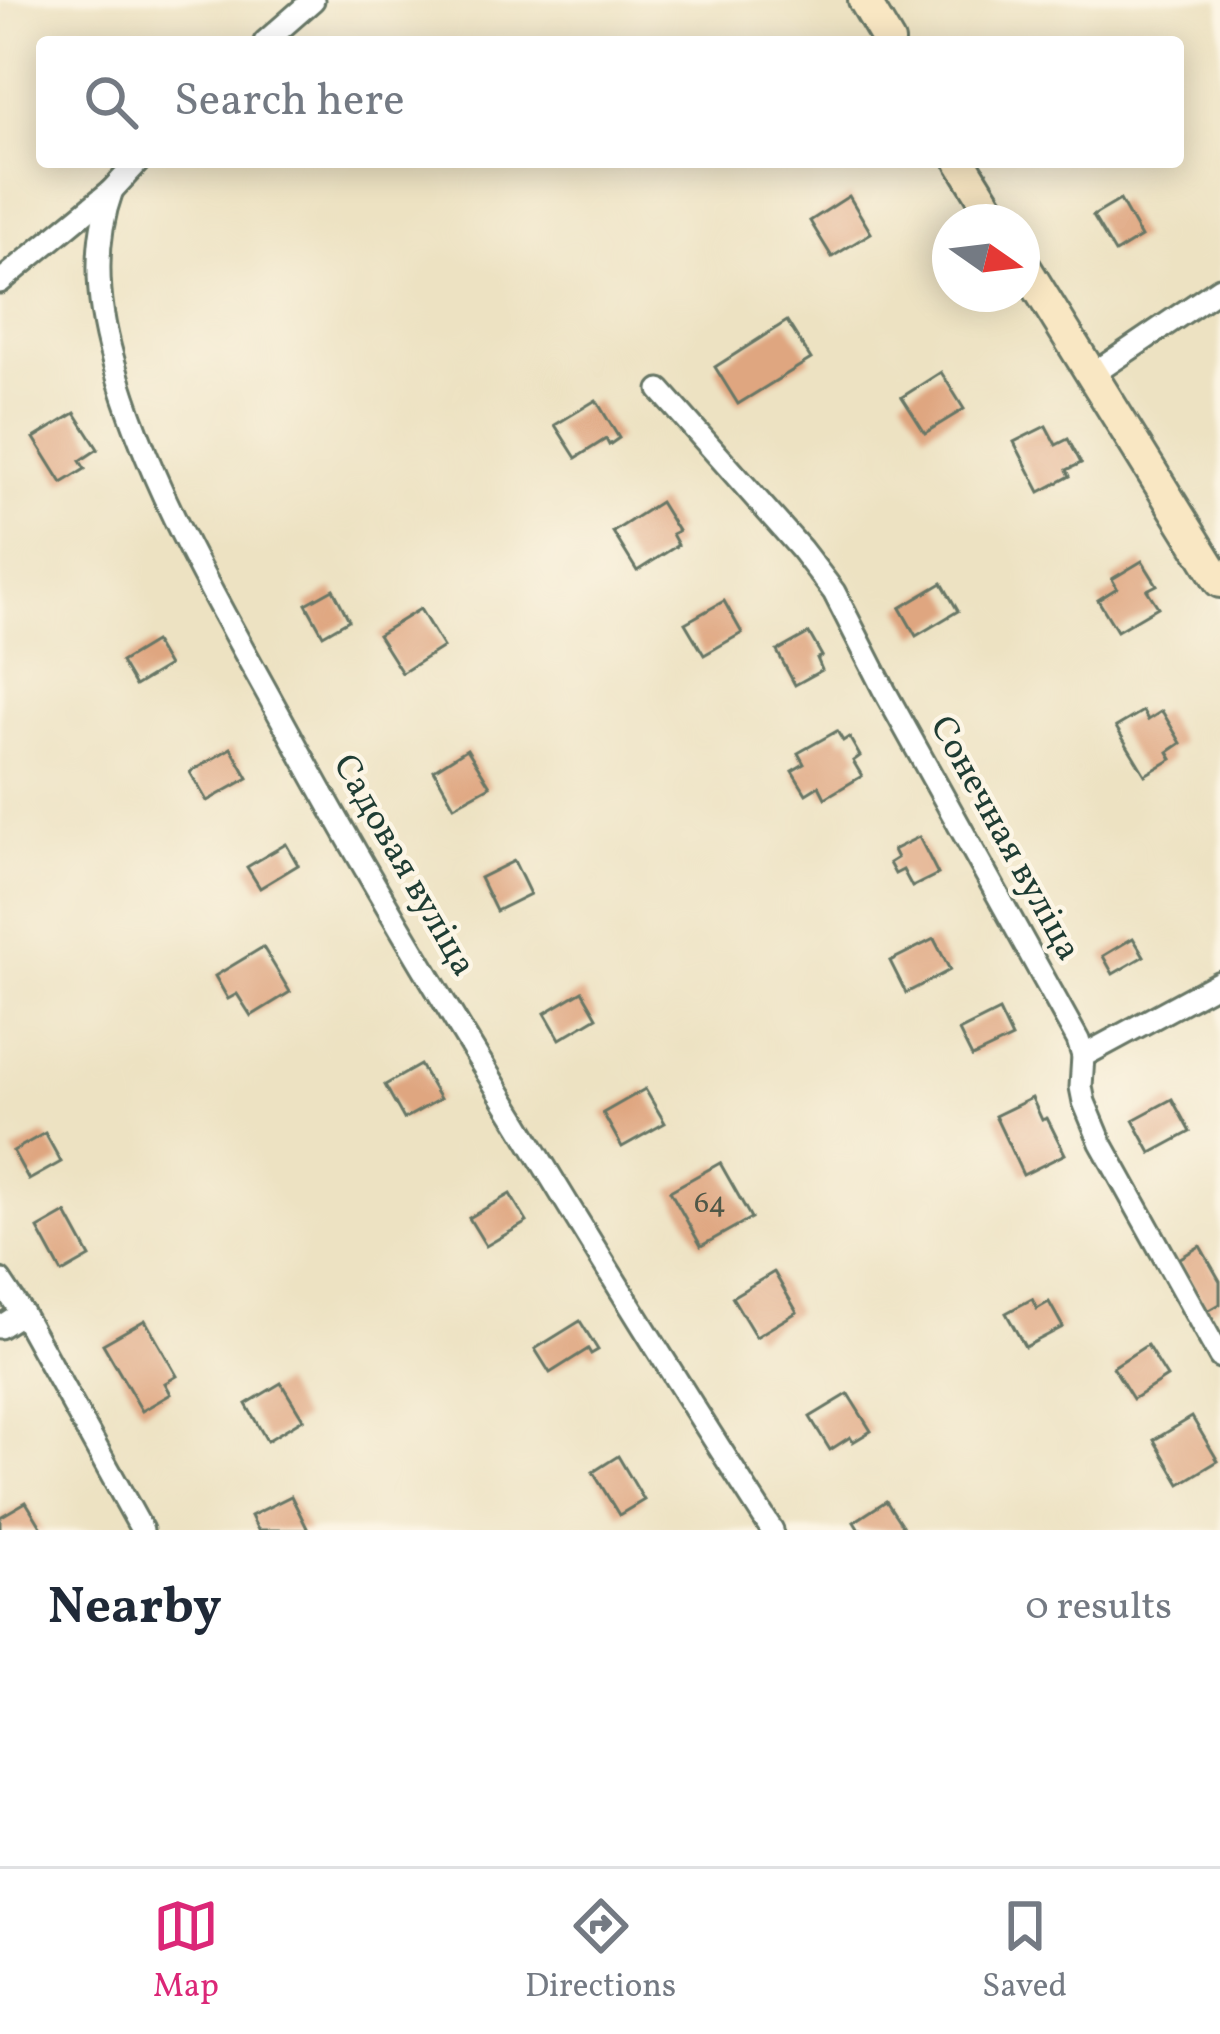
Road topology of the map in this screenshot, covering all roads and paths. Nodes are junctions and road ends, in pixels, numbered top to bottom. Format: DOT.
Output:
graph roads {
  1 [pos="313,0"];
  2 [pos="864,0"];
  3 [pos="272,36"];
  4 [pos="885,36"];
  5 [pos="133,168"];
  6 [pos="966,168"];
  7 [pos="112,190"];
  8 [pos="987,204"];
  9 [pos="0,282"];
  10 [pos="1220,288"];
  11 [pos="1040,292"];
  12 [pos="1090,376"];
  13 [pos="660,390"];
  14 [pos="1220,582"];
  15 [pos="1220,982"];
  16 [pos="1083,1056"];
  17 [pos="0,1280"];
  18 [pos="22,1313"];
  19 [pos="0,1327"];
  20 [pos="1220,1357"];
  21 [pos="142,1530"];
  22 [pos="772,1530"];
  1 -- 3 [label="street"];
  2 -- 4 [label="main road"];
  5 -- 7 [label="street"];
  6 -- 8 [label="main road"];
  7 -- 9 [label="street"];
  7 -- 22 [label="street, Садовая вуліца"];
  10 -- 12 [label="street"];
  11 -- 12 [label="main road"];
  12 -- 14 [label="main road"];
  13 -- 16 [label="street, Сонечная вуліца"];
  15 -- 16 [label="street"];
  16 -- 20 [label="street, Сонечная вуліца"];
  17 -- 18 [label="street"];
  18 -- 19 [label="street"];
  18 -- 21 [label="street"];
}
